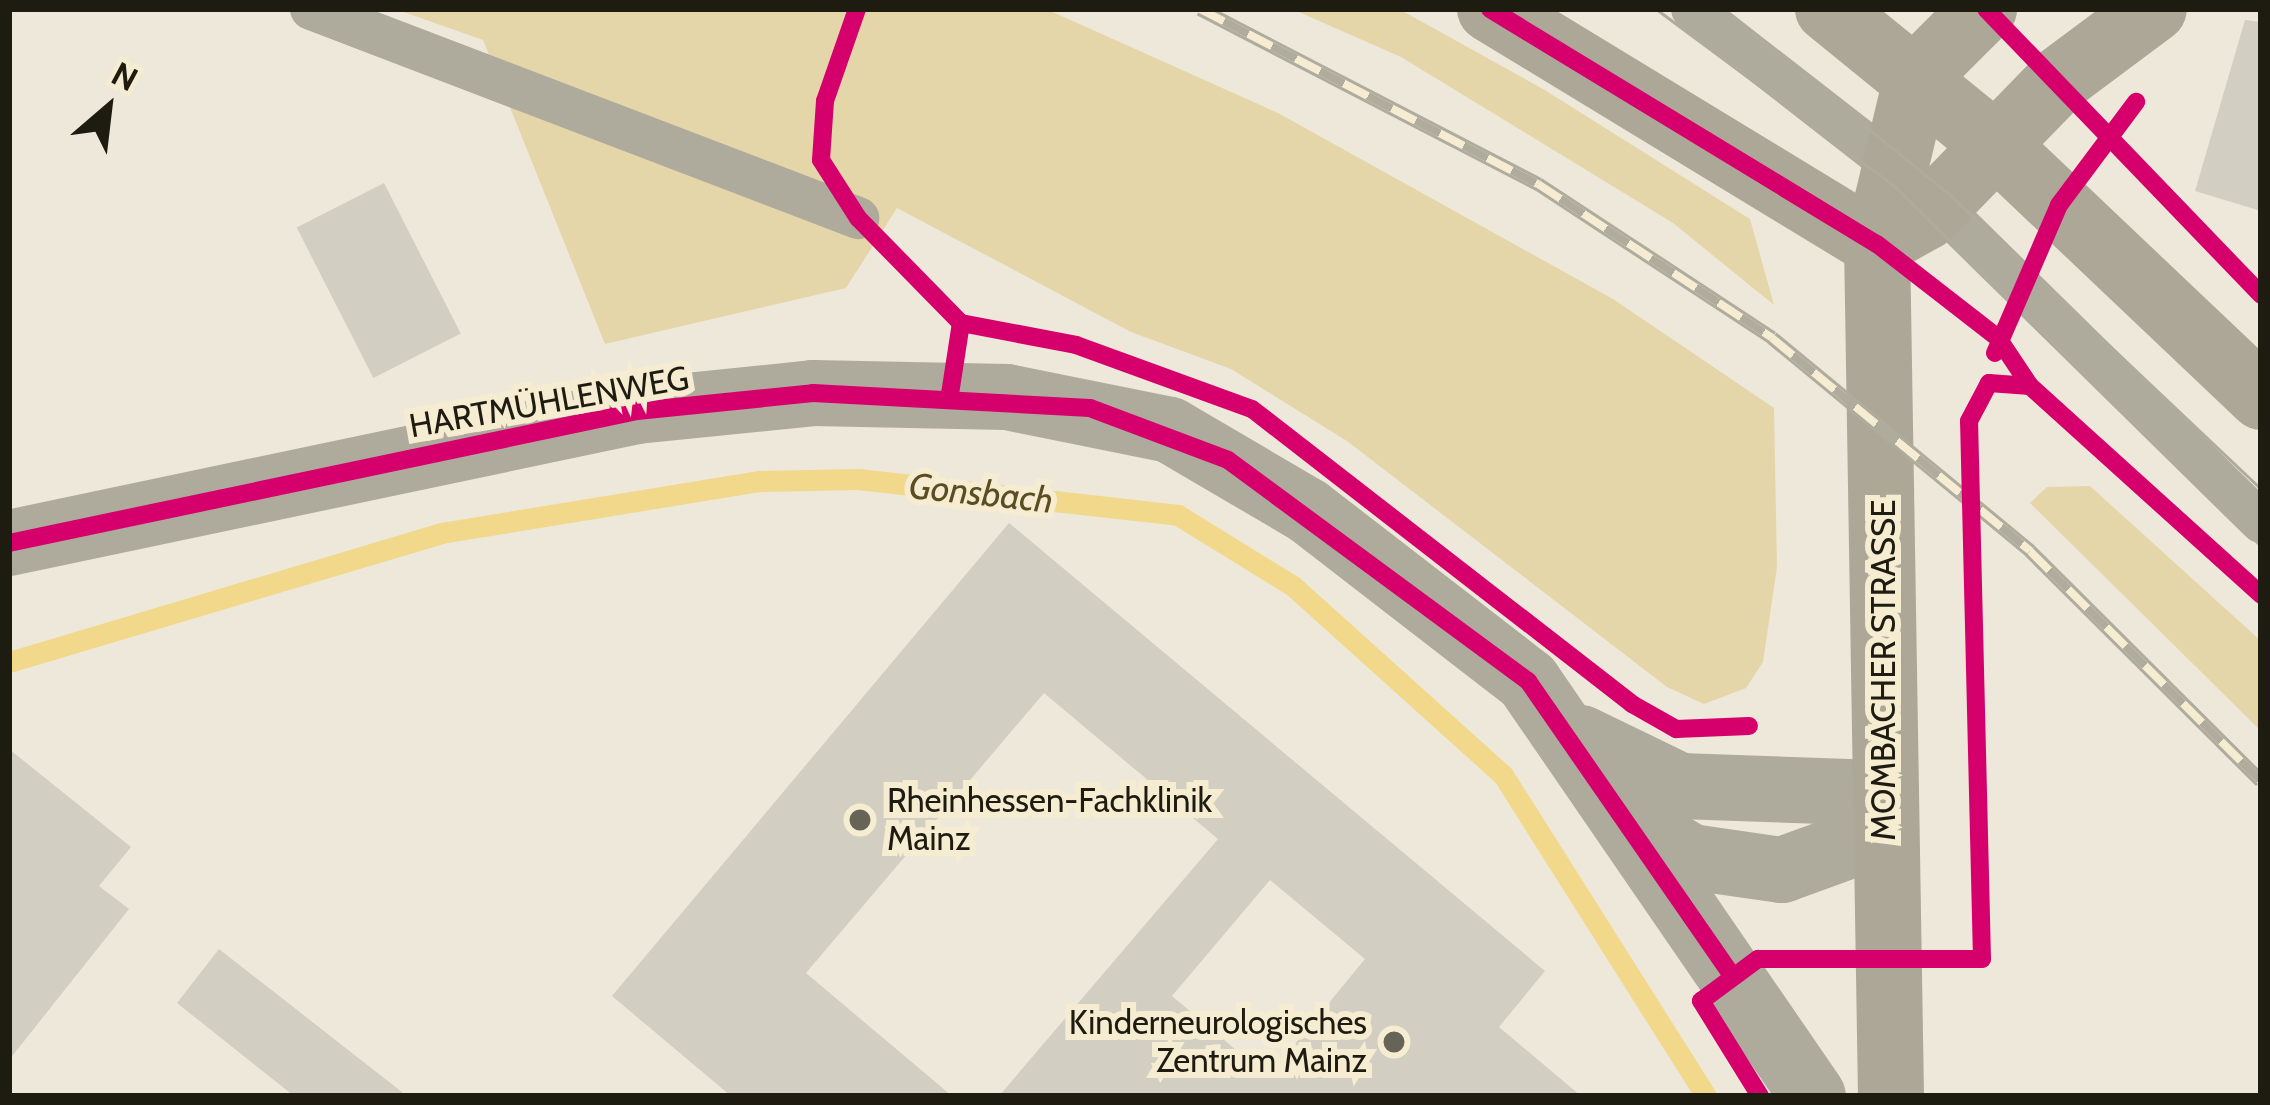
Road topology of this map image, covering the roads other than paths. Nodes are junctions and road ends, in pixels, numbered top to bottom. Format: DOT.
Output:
graph roads {
  1 [pos="310,9"];
  2 [pos="1490,9"];
  3 [pos="1692,9"];
  4 [pos="1828,9"];
  5 [pos="1984,9"];
  6 [pos="2154,9"];
  7 [pos="1916,76"];
  8 [pos="1998,147"];
  9 [pos="1917,187"];
  10 [pos="857,218"];
  11 [pos="1877,244"];
  12 [pos="2261,397"];
  13 [pos="2261,522"];
  14 [pos="9,543"];
  15 [pos="1575,734"];
  16 [pos="1884,793"];
  17 [pos="1634,822"];
  18 [pos="1813,1096"];
  19 [pos="1892,1096"];
  1 -- 10 [label="lane"];
  2 -- 11 [label="main road"];
  3 -- 9 [label="lane"];
  4 -- 7 [label="main road"];
  5 -- 7 [label="main road"];
  6 -- 8 [label="main road"];
  7 -- 8 [label="main road"];
  7 -- 9 [label="main road, MOMBACHER STRASSE"];
  8 -- 9 [label="main road"];
  8 -- 12 [label="main road"];
  9 -- 11 [label="main road, MOMBACHER STRASSE"];
  9 -- 13 [label="lane"];
  11 -- 16 [label="main road, MOMBACHER STRASSE"];
  14 -- 15 [label="street, HARTMÜHLENWEG"];
  15 -- 16 [label="street, HARTMÜHLENWEG"];
  15 -- 17 [label="street, HARTMÜHLENWEG"];
  16 -- 17 [label="street, HARTMÜHLENWEG"];
  16 -- 19 [label="main road, MOMBACHER STRASSE"];
  17 -- 18 [label="street, HARTMÜHLENWEG"];
}
